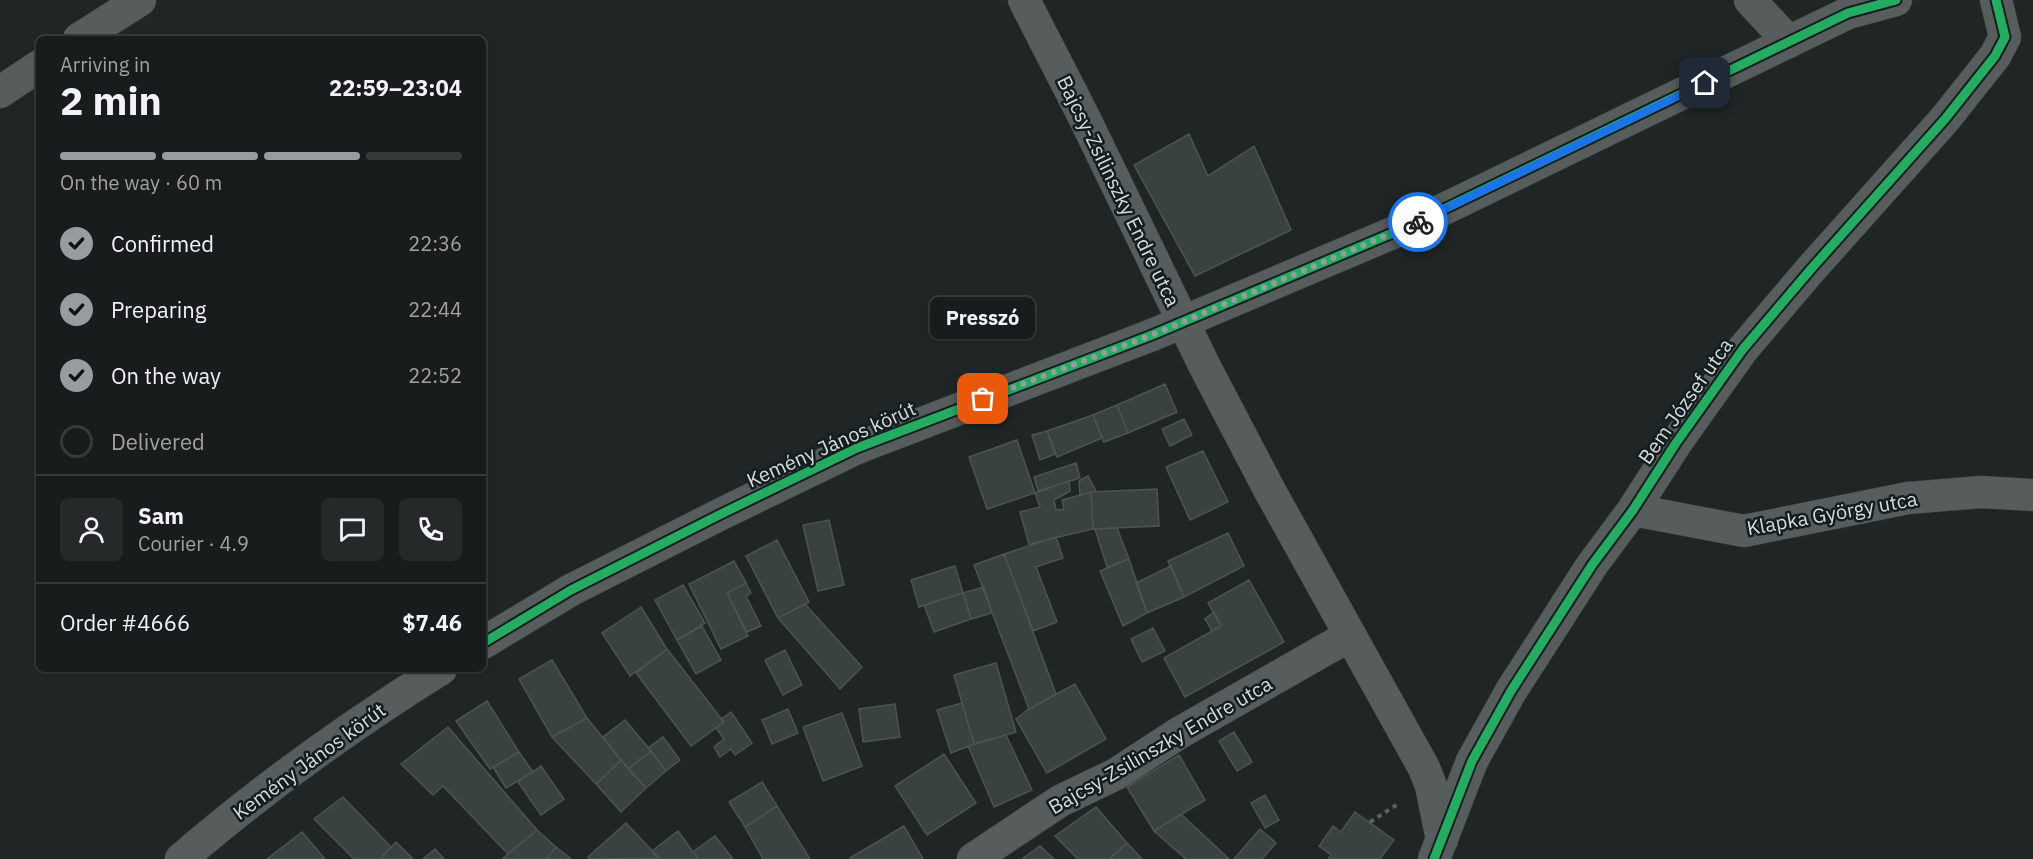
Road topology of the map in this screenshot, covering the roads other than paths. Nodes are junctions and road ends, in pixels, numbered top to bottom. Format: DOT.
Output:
graph roads {
  1 [pos="140,0"];
  2 [pos="1024,0"];
  3 [pos="1750,0"];
  4 [pos="1896,0"];
  5 [pos="1996,0"];
  6 [pos="84,36"];
  7 [pos="1789,42"];
  8 [pos="36,68"];
  9 [pos="0,92"];
  10 [pos="1183,322"];
  11 [pos="2033,495"];
  12 [pos="1633,510"];
  13 [pos="1349,636"];
  14 [pos="486,641"];
  15 [pos="436,672"];
  16 [pos="1439,852"];
  17 [pos="181,859"];
  18 [pos="973,859"];
  1 -- 6 [label="street"];
  2 -- 10 [label="street, Bajcsy-Zsilinszky Endre utca"];
  3 -- 7 [label="street"];
  4 -- 7 [label="street, Kemény János körút"];
  5 -- 12 [label="street, Bem József utca"];
  7 -- 10 [label="street, Kemény János körút"];
  8 -- 9 [label="street"];
  10 -- 13 [label="street, Bajcsy-Zsilinszky Endre utca"];
  10 -- 14 [label="street, Kemény János körút"];
  11 -- 12 [label="street, Klapka György utca"];
  12 -- 16 [label="street, Bem József utca"];
  13 -- 16 [label="street, Bajcsy-Zsilinszky Endre utca"];
  13 -- 18 [label="street, Bajcsy-Zsilinszky Endre utca"];
  15 -- 17 [label="street, Kemény János körút"];
}
